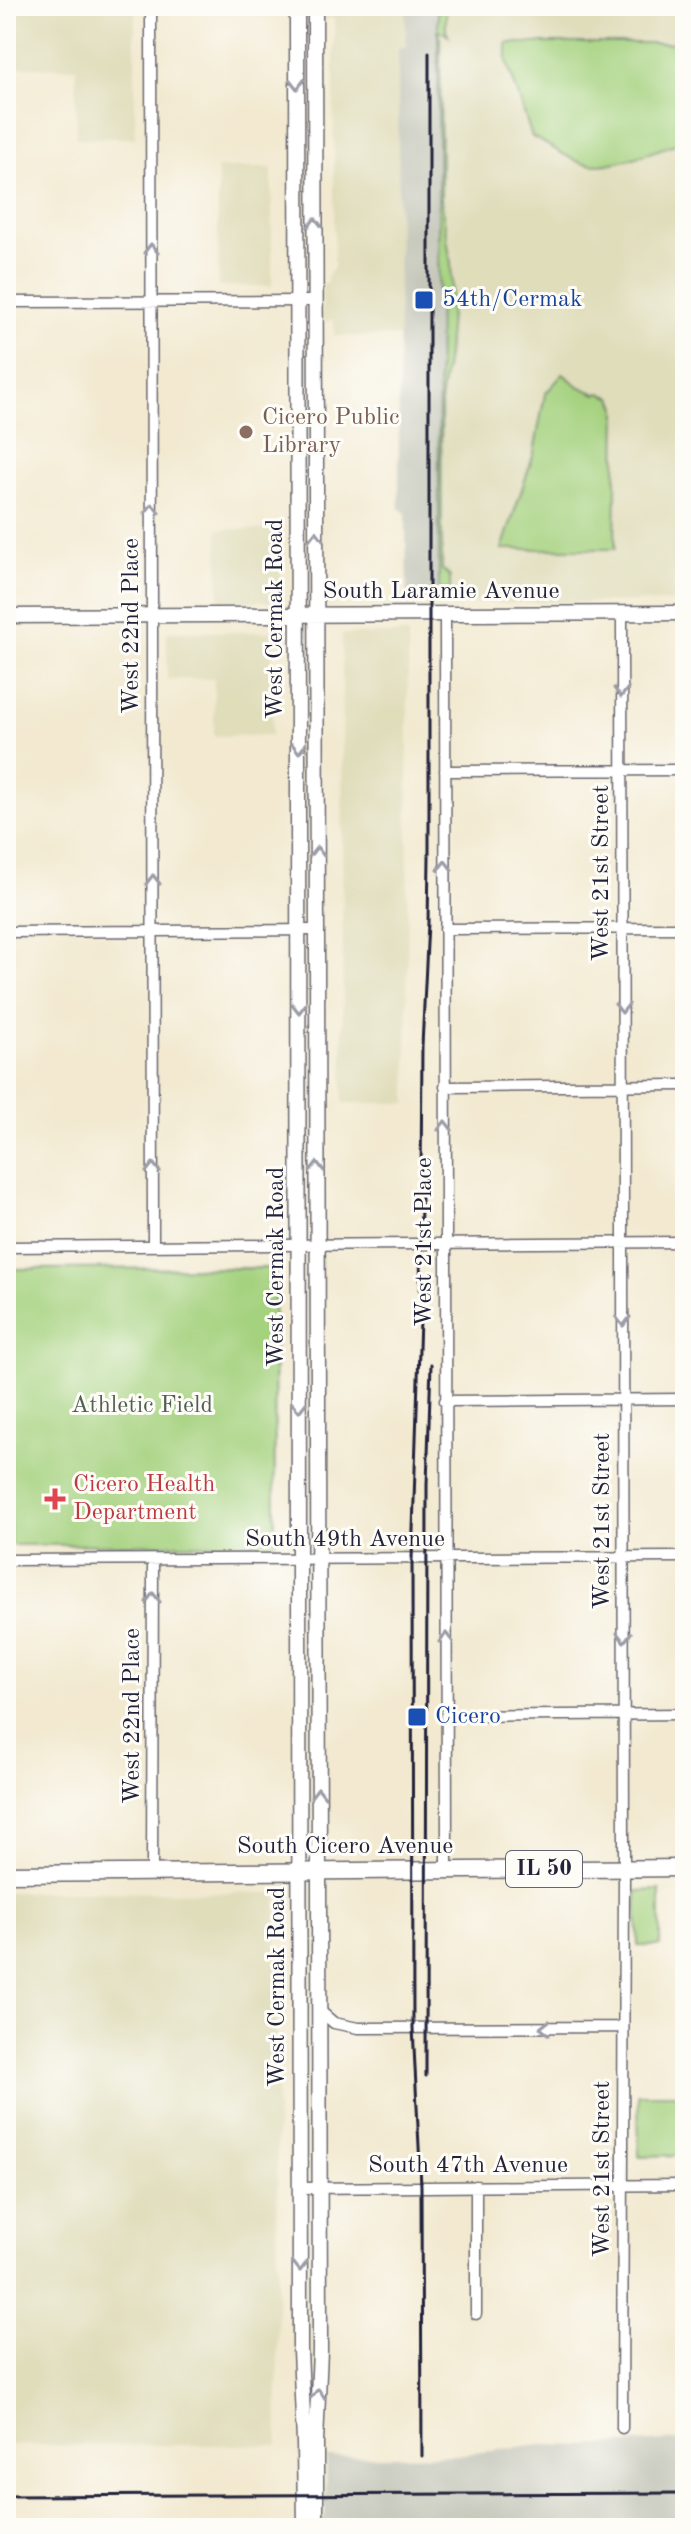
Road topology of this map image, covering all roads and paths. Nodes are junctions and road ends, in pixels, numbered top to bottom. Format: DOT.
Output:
graph roads {
  1 [pos="151,6"];
  2 [pos="297,6"];
  3 [pos="315,6"];
  4 [pos="151,301"];
  5 [pos="298,301"];
  6 [pos="315,301"];
  7 [pos="6,302"];
  8 [pos="685,613"];
  9 [pos="298,614"];
  10 [pos="316,614"];
  11 [pos="445,614"];
  12 [pos="622,614"];
  13 [pos="152,615"];
  14 [pos="6,616"];
  15 [pos="622,770"];
  16 [pos="685,770"];
  17 [pos="445,771"];
  18 [pos="622,928"];
  19 [pos="685,928"];
  20 [pos="445,929"];
  21 [pos="299,930"];
  22 [pos="317,930"];
  23 [pos="153,931"];
  24 [pos="6,932"];
  25 [pos="685,1085"];
  26 [pos="622,1086"];
  27 [pos="445,1087"];
  28 [pos="685,1242"];
  29 [pos="623,1243"];
  30 [pos="445,1244"];
  31 [pos="299,1245"];
  32 [pos="317,1245"];
  33 [pos="153,1246"];
  34 [pos="6,1247"];
  35 [pos="623,1399"];
  36 [pos="685,1399"];
  37 [pos="445,1401"];
  38 [pos="685,1557"];
  39 [pos="623,1558"];
  40 [pos="445,1559"];
  41 [pos="6,1560"];
  42 [pos="153,1560"];
  43 [pos="317,1560"];
  44 [pos="300,1561"];
  45 [pos="624,1714"];
  46 [pos="685,1714"];
  47 [pos="446,1716"];
  48 [pos="685,1868"];
  49 [pos="624,1869"];
  50 [pos="447,1870"];
  51 [pos="300,1871"];
  52 [pos="318,1871"];
  53 [pos="152,1872"];
  54 [pos="6,1874"];
  55 [pos="319,2010"];
  56 [pos="623,2027"];
  57 [pos="623,2185"];
  58 [pos="685,2185"];
  59 [pos="476,2186"];
  60 [pos="300,2188"];
  61 [pos="319,2188"];
  62 [pos="476,2314"];
  63 [pos="622,2428"];
  64 [pos="305,2528"];
  65 [pos="316,2528"];
  4 -- 1 [label="street, West 22nd Place, one-way"];
  2 -- 5 [label="main road, West Cermak Road, one-way"];
  6 -- 3 [label="main road, West Cermak Road, one-way"];
  4 -- 5 [label="street"];
  4 -- 7 [label="street"];
  13 -- 4 [label="street, West 22nd Place, one-way"];
  5 -- 6 [label="street"];
  5 -- 9 [label="main road, West Cermak Road"];
  10 -- 6 [label="main road, West Cermak Road, one-way"];
  8 -- 12 [label="main road, South Laramie Avenue"];
  9 -- 10 [label="main road, South Laramie Avenue"];
  9 -- 13 [label="main road, South Laramie Avenue"];
  9 -- 21 [label="main road, West Cermak Road, one-way"];
  10 -- 11 [label="main road, South Laramie Avenue"];
  22 -- 10 [label="main road, West Cermak Road, one-way"];
  11 -- 12 [label="main road, South Laramie Avenue"];
  11 -- 17 [label="street, West 21st Place"];
  12 -- 15 [label="street, West 21st Street, one-way"];
  13 -- 14 [label="main road, South Laramie Avenue"];
  23 -- 13 [label="street, West 22nd Place, one-way"];
  15 -- 16 [label="street"];
  15 -- 17 [label="street"];
  15 -- 18 [label="street, West 21st Street"];
  20 -- 17 [label="street, West 21st Place, one-way"];
  18 -- 19 [label="street"];
  18 -- 20 [label="street"];
  18 -- 26 [label="street, West 21st Street, one-way"];
  20 -- 27 [label="street, West 21st Place"];
  21 -- 22 [label="street"];
  21 -- 23 [label="street"];
  21 -- 31 [label="main road, West Cermak Road, one-way"];
  32 -- 22 [label="main road, West Cermak Road, one-way"];
  23 -- 24 [label="street"];
  33 -- 23 [label="street, West 22nd Place, one-way"];
  25 -- 26 [label="street"];
  26 -- 27 [label="street"];
  26 -- 29 [label="street, West 21st Street"];
  30 -- 27 [label="street, West 21st Place, one-way"];
  28 -- 29 [label="street"];
  29 -- 30 [label="street"];
  29 -- 35 [label="street, West 21st Street, one-way"];
  30 -- 32 [label="street"];
  30 -- 37 [label="street, West 21st Place"];
  31 -- 32 [label="street"];
  31 -- 33 [label="street"];
  31 -- 44 [label="main road, West Cermak Road, one-way"];
  32 -- 43 [label="main road, West Cermak Road"];
  33 -- 34 [label="street"];
  35 -- 36 [label="street"];
  35 -- 37 [label="street"];
  35 -- 39 [label="street, West 21st Street"];
  37 -- 40 [label="street, West 21st Place"];
  38 -- 39 [label="street, South 49th Avenue"];
  39 -- 40 [label="street, South 49th Avenue"];
  39 -- 45 [label="street, West 21st Street, one-way"];
  40 -- 43 [label="street, South 49th Avenue"];
  47 -- 40 [label="street, West 21st Place, one-way"];
  41 -- 42 [label="street, South 49th Avenue"];
  42 -- 44 [label="street, South 49th Avenue"];
  53 -- 42 [label="street, West 22nd Place, one-way"];
  43 -- 44 [label="street, South 49th Avenue"];
  52 -- 43 [label="main road, West Cermak Road, one-way"];
  44 -- 51 [label="main road, West Cermak Road"];
  45 -- 46 [label="street"];
  45 -- 47 [label="street"];
  45 -- 49 [label="street, West 21st Street"];
  47 -- 50 [label="street, West 21st Place"];
  48 -- 49 [label="main road, South Cicero Avenue / IL 50"];
  49 -- 50 [label="main road, South Cicero Avenue / IL 50"];
  49 -- 56 [label="street, West 21st Street"];
  50 -- 52 [label="main road, South Cicero Avenue / IL 50"];
  51 -- 52 [label="main road, South Cicero Avenue / IL 50"];
  51 -- 53 [label="main road, South Cicero Avenue / IL 50"];
  51 -- 60 [label="main road, West Cermak Road"];
  52 -- 55 [label="main road, West Cermak Road"];
  53 -- 54 [label="main road, South Cicero Avenue / IL 50"];
  56 -- 55 [label="street, one-way"];
  55 -- 61 [label="main road, West Cermak Road"];
  56 -- 57 [label="street, West 21st Street"];
  57 -- 58 [label="street, South 47th Avenue"];
  57 -- 59 [label="street, South 47th Avenue"];
  57 -- 63 [label="street, West 21st Street"];
  59 -- 61 [label="street, South 47th Avenue"];
  59 -- 62 [label="street"];
  60 -- 61 [label="street, South 47th Avenue"];
  60 -- 64 [label="main road, West Cermak Road, one-way"];
  65 -- 61 [label="main road, West Cermak Road, one-way"];
}
